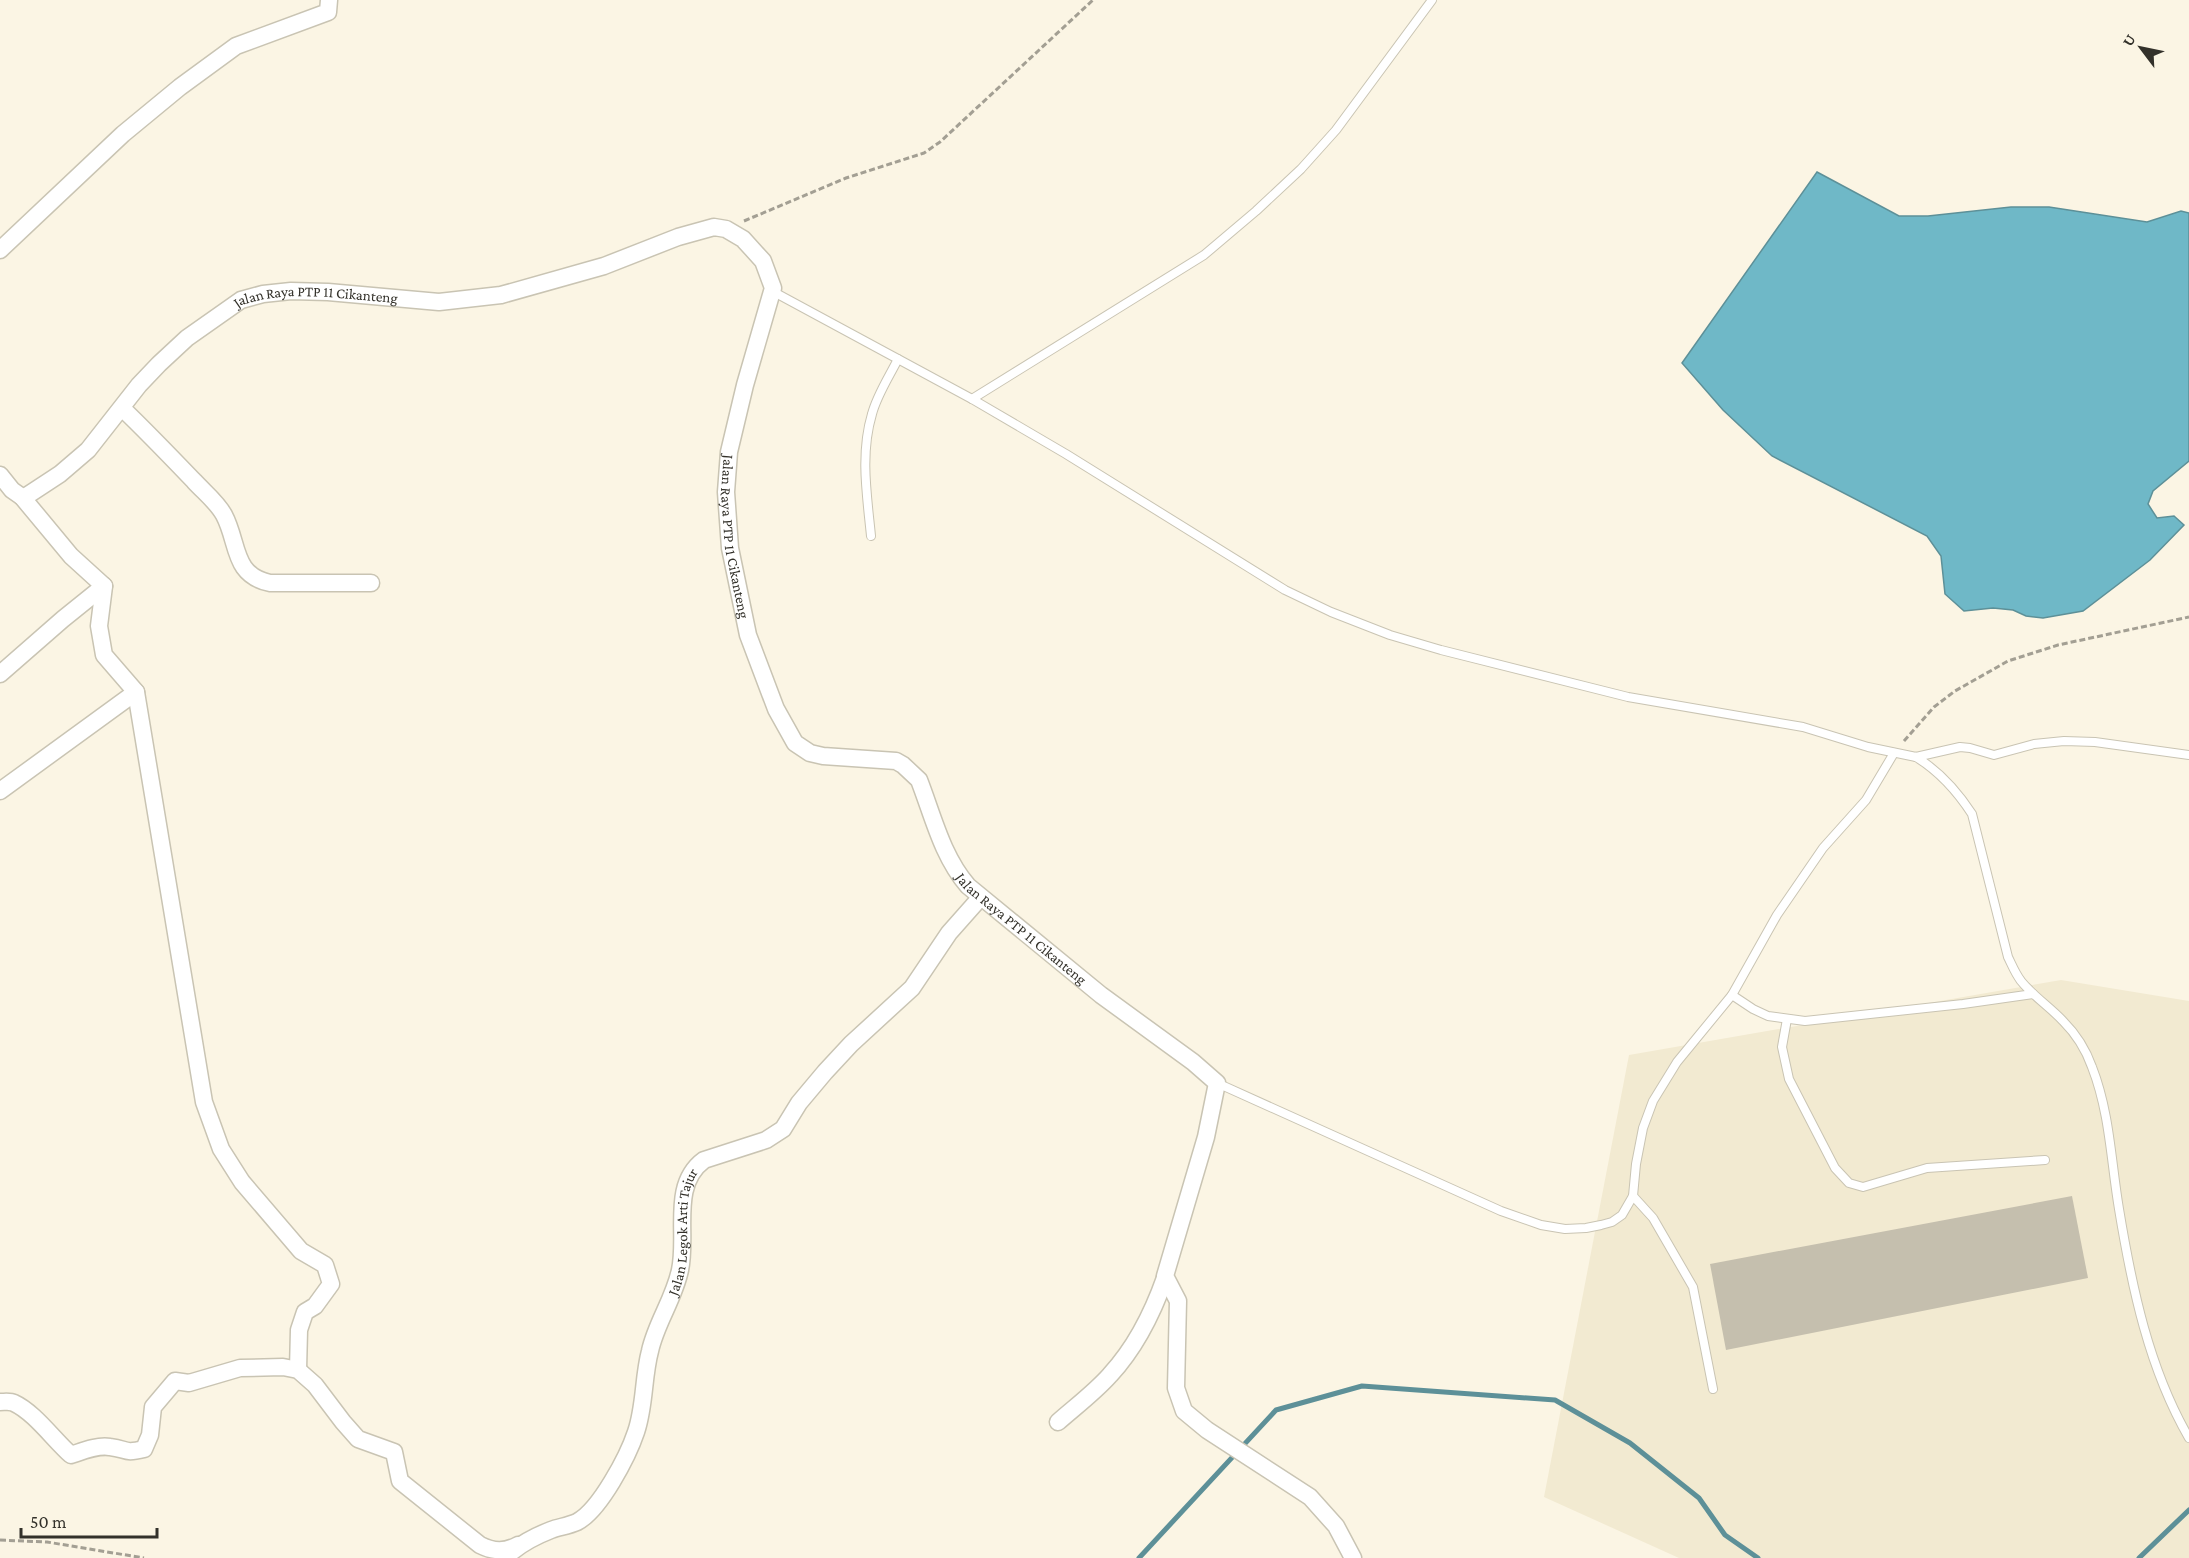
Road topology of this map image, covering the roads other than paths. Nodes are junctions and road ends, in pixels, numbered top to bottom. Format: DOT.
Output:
graph roads {
  1 [pos="329,0"];
  2 [pos="1432,0"];
  3 [pos="0,250"];
  4 [pos="772,291"];
  5 [pos="898,359"];
  6 [pos="972,399"];
  7 [pos="123,409"];
  8 [pos="3,485"];
  9 [pos="22,497"];
  10 [pos="871,536"];
  11 [pos="371,583"];
  12 [pos="104,586"];
  13 [pos="0,675"];
  14 [pos="136,692"];
  15 [pos="1894,753"];
  16 [pos="2189,755"];
  17 [pos="1916,757"];
  18 [pos="0,791"];
  19 [pos="980,898"];
  20 [pos="2033,994"];
  21 [pos="1732,995"];
  22 [pos="1786,1018"];
  23 [pos="1217,1083"];
  24 [pos="2044,1160"];
  25 [pos="1633,1196"];
  26 [pos="1165,1278"];
  27 [pos="298,1370"];
  28 [pos="1713,1389"];
  29 [pos="0,1402"];
  30 [pos="1058,1422"];
  31 [pos="2189,1438"];
  32 [pos="519,1544"];
  33 [pos="505,1558"];
  34 [pos="1353,1558"];
  1 -- 3 [label="street"];
  2 -- 6 [label="lane"];
  4 -- 5 [label="lane"];
  4 -- 7 [label="street, Jalan Raya PTP 11 Cikanteng"];
  4 -- 19 [label="street, Jalan Raya PTP 11 Cikanteng"];
  5 -- 6 [label="lane"];
  5 -- 10 [label="lane"];
  6 -- 15 [label="lane"];
  7 -- 9 [label="street, Jalan Raya PTP 11 Cikanteng"];
  7 -- 11 [label="street"];
  8 -- 9 [label="street"];
  9 -- 12 [label="street"];
  12 -- 13 [label="street"];
  12 -- 14 [label="street"];
  14 -- 18 [label="street"];
  14 -- 27 [label="street"];
  15 -- 17 [label="lane"];
  15 -- 21 [label="lane"];
  16 -- 17 [label="lane"];
  17 -- 20 [label="lane"];
  19 -- 23 [label="street, Jalan Raya PTP 11 Cikanteng"];
  19 -- 32 [label="street, Jalan Legok Arti Tajur"];
  20 -- 22 [label="lane"];
  20 -- 31 [label="lane"];
  21 -- 22 [label="lane"];
  21 -- 25 [label="lane"];
  22 -- 24 [label="lane"];
  23 -- 25 [label="lane"];
  23 -- 26 [label="street"];
  25 -- 28 [label="lane"];
  26 -- 30 [label="street"];
  26 -- 34 [label="street"];
  27 -- 29 [label="street"];
  27 -- 32 [label="street"];
  32 -- 33 [label="street, Jalan Legok Arti Tajur"];
}
